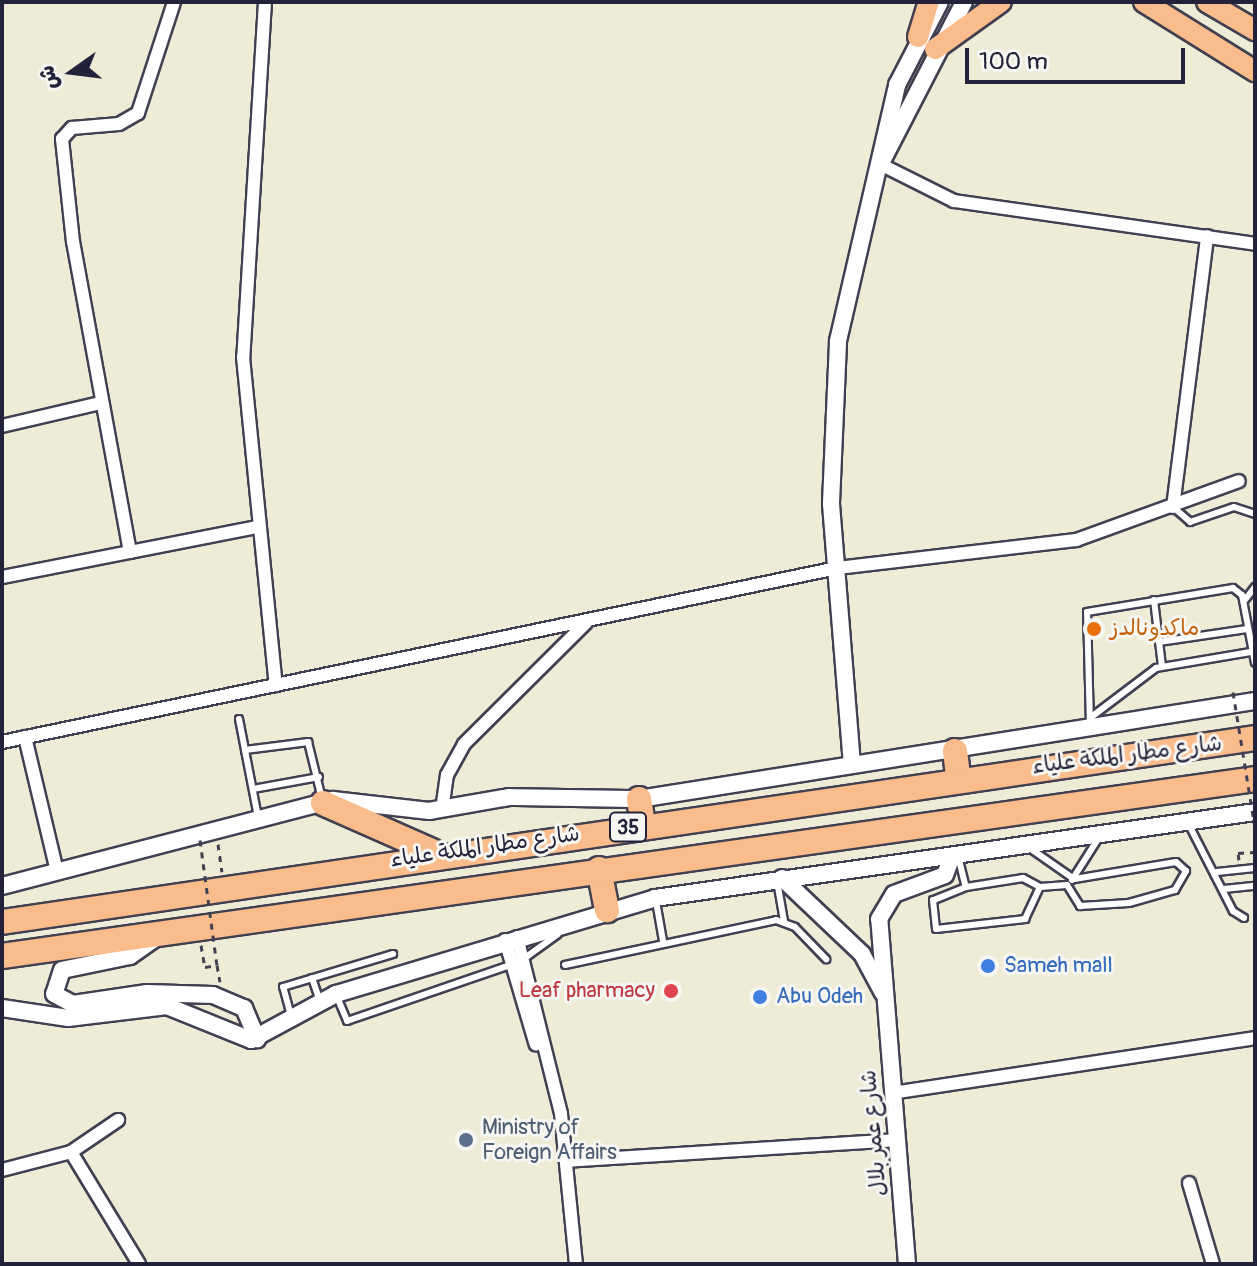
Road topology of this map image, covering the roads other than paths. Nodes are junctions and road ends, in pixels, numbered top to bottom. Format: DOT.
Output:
graph roads {
  1 [pos="174,2"];
  2 [pos="265,2"];
  3 [pos="929,2"];
  4 [pos="940,2"];
  5 [pos="964,2"];
  6 [pos="1001,2"];
  7 [pos="1144,2"];
  8 [pos="1207,2"];
  9 [pos="1255,30"];
  10 [pos="926,43"];
  11 [pos="1255,71"];
  12 [pos="880,164"];
  13 [pos="1207,236"];
  14 [pos="1255,244"];
  15 [pos="100,403"];
  16 [pos="2,426"];
  17 [pos="1239,481"];
  18 [pos="1173,507"];
  19 [pos="1255,514"];
  20 [pos="258,527"];
  21 [pos="130,552"];
  22 [pos="837,568"];
  23 [pos="2,577"];
  24 [pos="1255,587"];
  25 [pos="1154,600"];
  26 [pos="1244,601"];
  27 [pos="586,623"];
  28 [pos="1247,629"];
  29 [pos="1159,642"];
  30 [pos="1251,652"];
  31 [pos="1255,663"];
  32 [pos="1162,666"];
  33 [pos="276,685"];
  34 [pos="1255,701"];
  35 [pos="239,719"];
  36 [pos="1090,724"];
  37 [pos="25,737"];
  38 [pos="1255,738"];
  39 [pos="2,742"];
  40 [pos="245,750"];
  41 [pos="955,751"];
  42 [pos="852,765"];
  43 [pos="319,777"];
  44 [pos="958,777"];
  45 [pos="1255,779"];
  46 [pos="253,789"];
  47 [pos="639,799"];
  48 [pos="323,803"];
  49 [pos="442,810"];
  50 [pos="1255,812"];
  51 [pos="258,817"];
  52 [pos="1187,822"];
  53 [pos="643,825"];
  54 [pos="1101,834"];
  55 [pos="1026,846"];
  56 [pos="439,853"];
  57 [pos="955,856"];
  58 [pos="1255,868"];
  59 [pos="599,869"];
  60 [pos="57,871"];
  61 [pos="1217,872"];
  62 [pos="779,878"];
  63 [pos="1074,879"];
  64 [pos="1067,885"];
  65 [pos="2,886"];
  66 [pos="1255,886"];
  67 [pos="966,887"];
  68 [pos="1040,887"];
  69 [pos="1224,889"];
  70 [pos="655,898"];
  71 [pos="607,910"];
  72 [pos="580,918"];
  73 [pos="1244,918"];
  74 [pos="784,921"];
  75 [pos="2,922"];
  76 [pos="164,930"];
  77 [pos="511,938"];
  78 [pos="663,941"];
  79 [pos="393,954"];
  80 [pos="2,956"];
  81 [pos="826,959"];
  82 [pos="517,962"];
  83 [pos="565,965"];
  84 [pos="312,978"];
  85 [pos="328,997"];
  86 [pos="885,999"];
  87 [pos="2,1008"];
  88 [pos="293,1020"];
  89 [pos="1255,1038"];
  90 [pos="257,1039"];
  91 [pos="892,1093"];
  92 [pos="118,1120"];
  93 [pos="896,1140"];
  94 [pos="71,1152"];
  95 [pos="566,1161"];
  96 [pos="2,1170"];
  97 [pos="1189,1183"];
  98 [pos="139,1264"];
  99 [pos="576,1264"];
  100 [pos="907,1264"];
  101 [pos="1213,1264"];
  1 -- 15 [label="street"];
  2 -- 20 [label="street"];
  3 -- 10 [label="main road"];
  4 -- 10 [label="street"];
  5 -- 10 [label="street"];
  6 -- 10 [label="main road"];
  7 -- 11 [label="main road"];
  8 -- 9 [label="main road"];
  10 -- 12 [label="street"];
  12 -- 13 [label="street"];
  12 -- 22 [label="street"];
  13 -- 14 [label="street"];
  13 -- 18 [label="street"];
  15 -- 16 [label="street"];
  15 -- 21 [label="street"];
  17 -- 18 [label="street"];
  18 -- 19 [label="lane"];
  18 -- 22 [label="street"];
  20 -- 21 [label="street"];
  20 -- 33 [label="street"];
  21 -- 23 [label="street"];
  22 -- 27 [label="street"];
  22 -- 42 [label="street"];
  24 -- 26 [label="lane"];
  25 -- 26 [label="lane"];
  25 -- 29 [label="lane"];
  25 -- 36 [label="lane"];
  26 -- 28 [label="lane"];
  27 -- 33 [label="street"];
  27 -- 49 [label="street"];
  28 -- 29 [label="lane"];
  28 -- 30 [label="lane"];
  29 -- 32 [label="lane"];
  30 -- 31 [label="lane"];
  30 -- 32 [label="lane"];
  32 -- 36 [label="lane"];
  33 -- 37 [label="street"];
  34 -- 36 [label="street"];
  35 -- 40 [label="lane"];
  36 -- 41 [label="street"];
  37 -- 39 [label="street"];
  37 -- 60 [label="street"];
  38 -- 44 [label="highway, شارع مطار الملكة علياء / 35"];
  40 -- 43 [label="lane"];
  40 -- 46 [label="lane"];
  41 -- 42 [label="street"];
  41 -- 44 [label="highway"];
  42 -- 47 [label="street"];
  43 -- 46 [label="lane"];
  43 -- 48 [label="lane"];
  44 -- 53 [label="highway, شارع مطار الملكة علياء / 35"];
  45 -- 59 [label="highway, شارع مطار الملكة علياء / 35"];
  46 -- 51 [label="lane"];
  47 -- 49 [label="street"];
  47 -- 53 [label="highway"];
  48 -- 49 [label="street"];
  48 -- 51 [label="street"];
  48 -- 56 [label="highway"];
  50 -- 52 [label="street"];
  51 -- 60 [label="street"];
  52 -- 54 [label="street"];
  52 -- 61 [label="lane"];
  53 -- 56 [label="highway, شارع مطار الملكة علياء / 35"];
  54 -- 55 [label="street"];
  54 -- 63 [label="lane"];
  55 -- 57 [label="street"];
  55 -- 63 [label="lane"];
  56 -- 75 [label="highway, شارع مطار الملكة علياء / 35"];
  57 -- 62 [label="street"];
  57 -- 67 [label="lane"];
  57 -- 86 [label="street, شارع عمر بلال"];
  58 -- 61 [label="lane"];
  59 -- 71 [label="highway"];
  59 -- 76 [label="highway, شارع مطار الملكة علياء / 35"];
  60 -- 65 [label="street"];
  61 -- 69 [label="lane"];
  62 -- 70 [label="street"];
  62 -- 74 [label="lane"];
  62 -- 86 [label="street, شارع عمر بلال"];
  63 -- 64 [label="lane"];
  63 -- 64 [label="lane"];
  64 -- 68 [label="lane"];
  66 -- 69 [label="lane"];
  67 -- 68 [label="lane"];
  67 -- 68 [label="lane"];
  69 -- 73 [label="lane"];
  70 -- 71 [label="street"];
  70 -- 78 [label="lane"];
  71 -- 72 [label="street"];
  72 -- 77 [label="street"];
  72 -- 82 [label="lane"];
  74 -- 78 [label="lane"];
  74 -- 81 [label="lane"];
  76 -- 80 [label="highway, شارع مطار الملكة علياء / 35"];
  76 -- 90 [label="street"];
  77 -- 82 [label="street"];
  77 -- 85 [label="street"];
  78 -- 83 [label="lane"];
  79 -- 84 [label="lane"];
  82 -- 85 [label="lane"];
  82 -- 95 [label="street"];
  84 -- 85 [label="lane"];
  84 -- 88 [label="lane"];
  85 -- 88 [label="street"];
  86 -- 91 [label="street, شارع عمر بلال"];
  87 -- 90 [label="street"];
  88 -- 90 [label="street"];
  89 -- 91 [label="street"];
  91 -- 93 [label="street, شارع عمر بلال"];
  92 -- 94 [label="street"];
  93 -- 95 [label="street"];
  93 -- 100 [label="street, شارع عمر بلال"];
  94 -- 96 [label="street"];
  94 -- 98 [label="street"];
  95 -- 99 [label="street"];
  97 -- 101 [label="street"];
}
